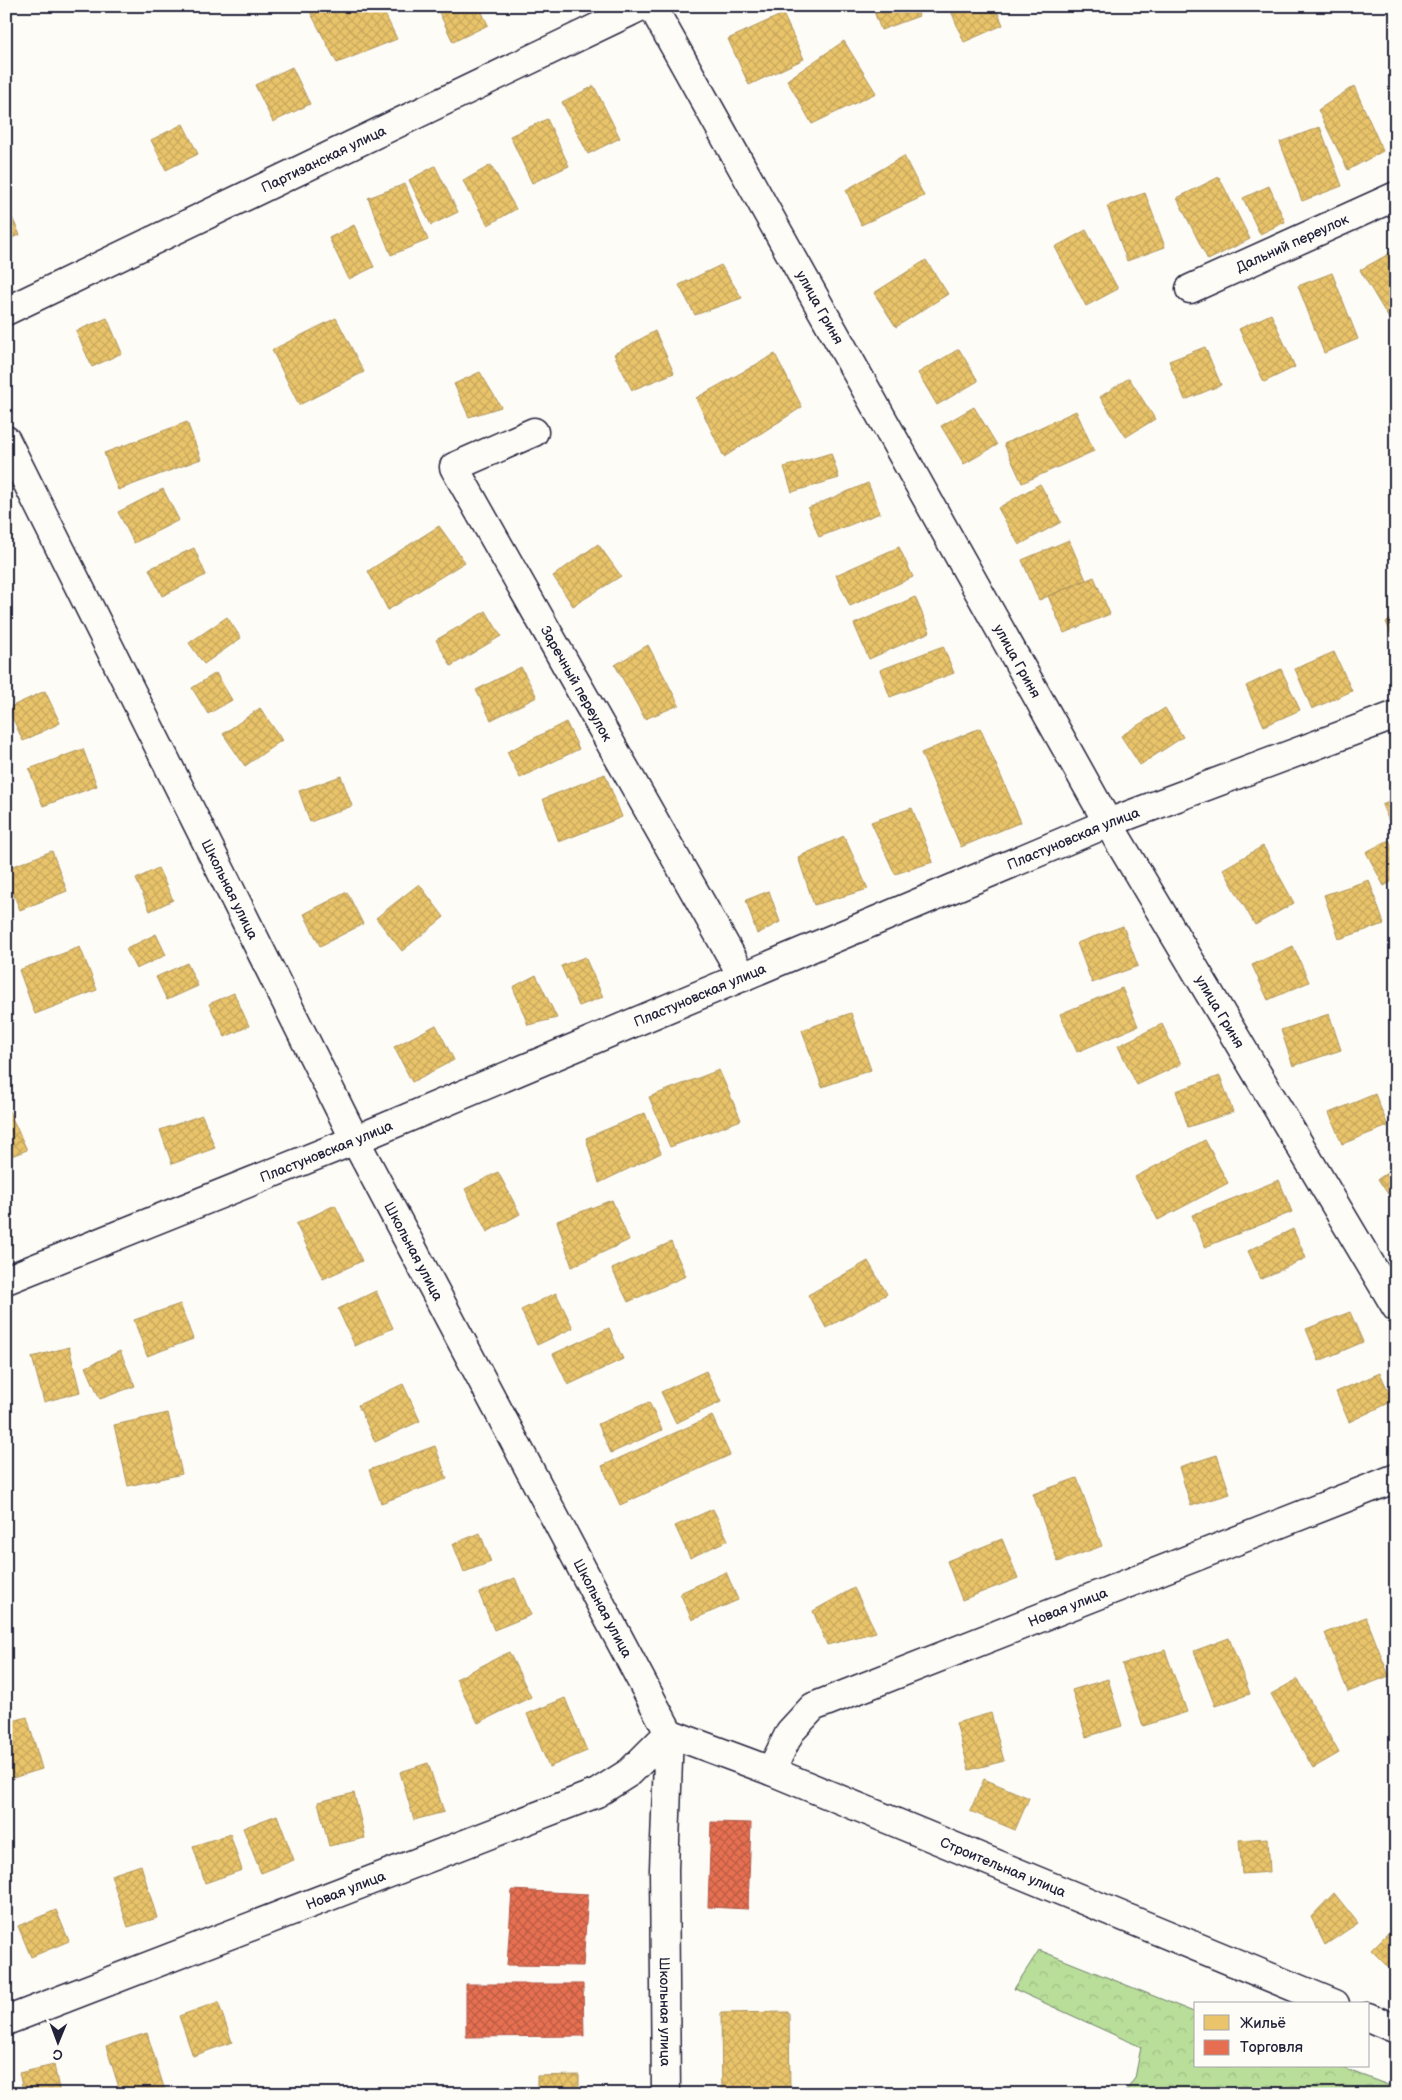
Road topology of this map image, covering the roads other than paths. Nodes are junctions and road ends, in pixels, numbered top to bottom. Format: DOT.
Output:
graph roads {
  1 [pos="642,6"];
  2 [pos="652,6"];
  3 [pos="1396,196"];
  4 [pos="1190,289"];
  5 [pos="6,311"];
  6 [pos="534,432"];
  7 [pos="6,440"];
  8 [pos="1396,715"];
  9 [pos="1108,823"];
  10 [pos="743,977"];
  11 [pos="355,1140"];
  12 [pos="6,1280"];
  13 [pos="1396,1307"];
  14 [pos="1396,1478"];
  15 [pos="668,1733"];
  16 [pos="771,1772"];
  17 [pos="1330,2002"];
  18 [pos="1370,2018"];
  19 [pos="6,2021"];
  20 [pos="1396,2029"];
  21 [pos="666,2094"];
  1 -- 5 [label="street, Партизанская улица"];
  2 -- 9 [label="street, улица Гриня"];
  3 -- 4 [label="street, Дальний переулок"];
  6 -- 10 [label="street, Заречный переулок"];
  7 -- 11 [label="street, Школьная улица"];
  8 -- 9 [label="street, Пластуновская улица"];
  9 -- 10 [label="street, Пластуновская улица"];
  9 -- 13 [label="street, улица Гриня"];
  10 -- 11 [label="street, Пластуновская улица"];
  11 -- 12 [label="street, Пластуновская улица"];
  11 -- 15 [label="street, Школьная улица"];
  14 -- 16 [label="street, Новая улица"];
  15 -- 16 [label="street, Строительная улица"];
  15 -- 19 [label="street, Новая улица"];
  15 -- 21 [label="street, Школьная улица"];
  16 -- 17 [label="street, Строительная улица"];
  18 -- 20 [label="street"];
}
